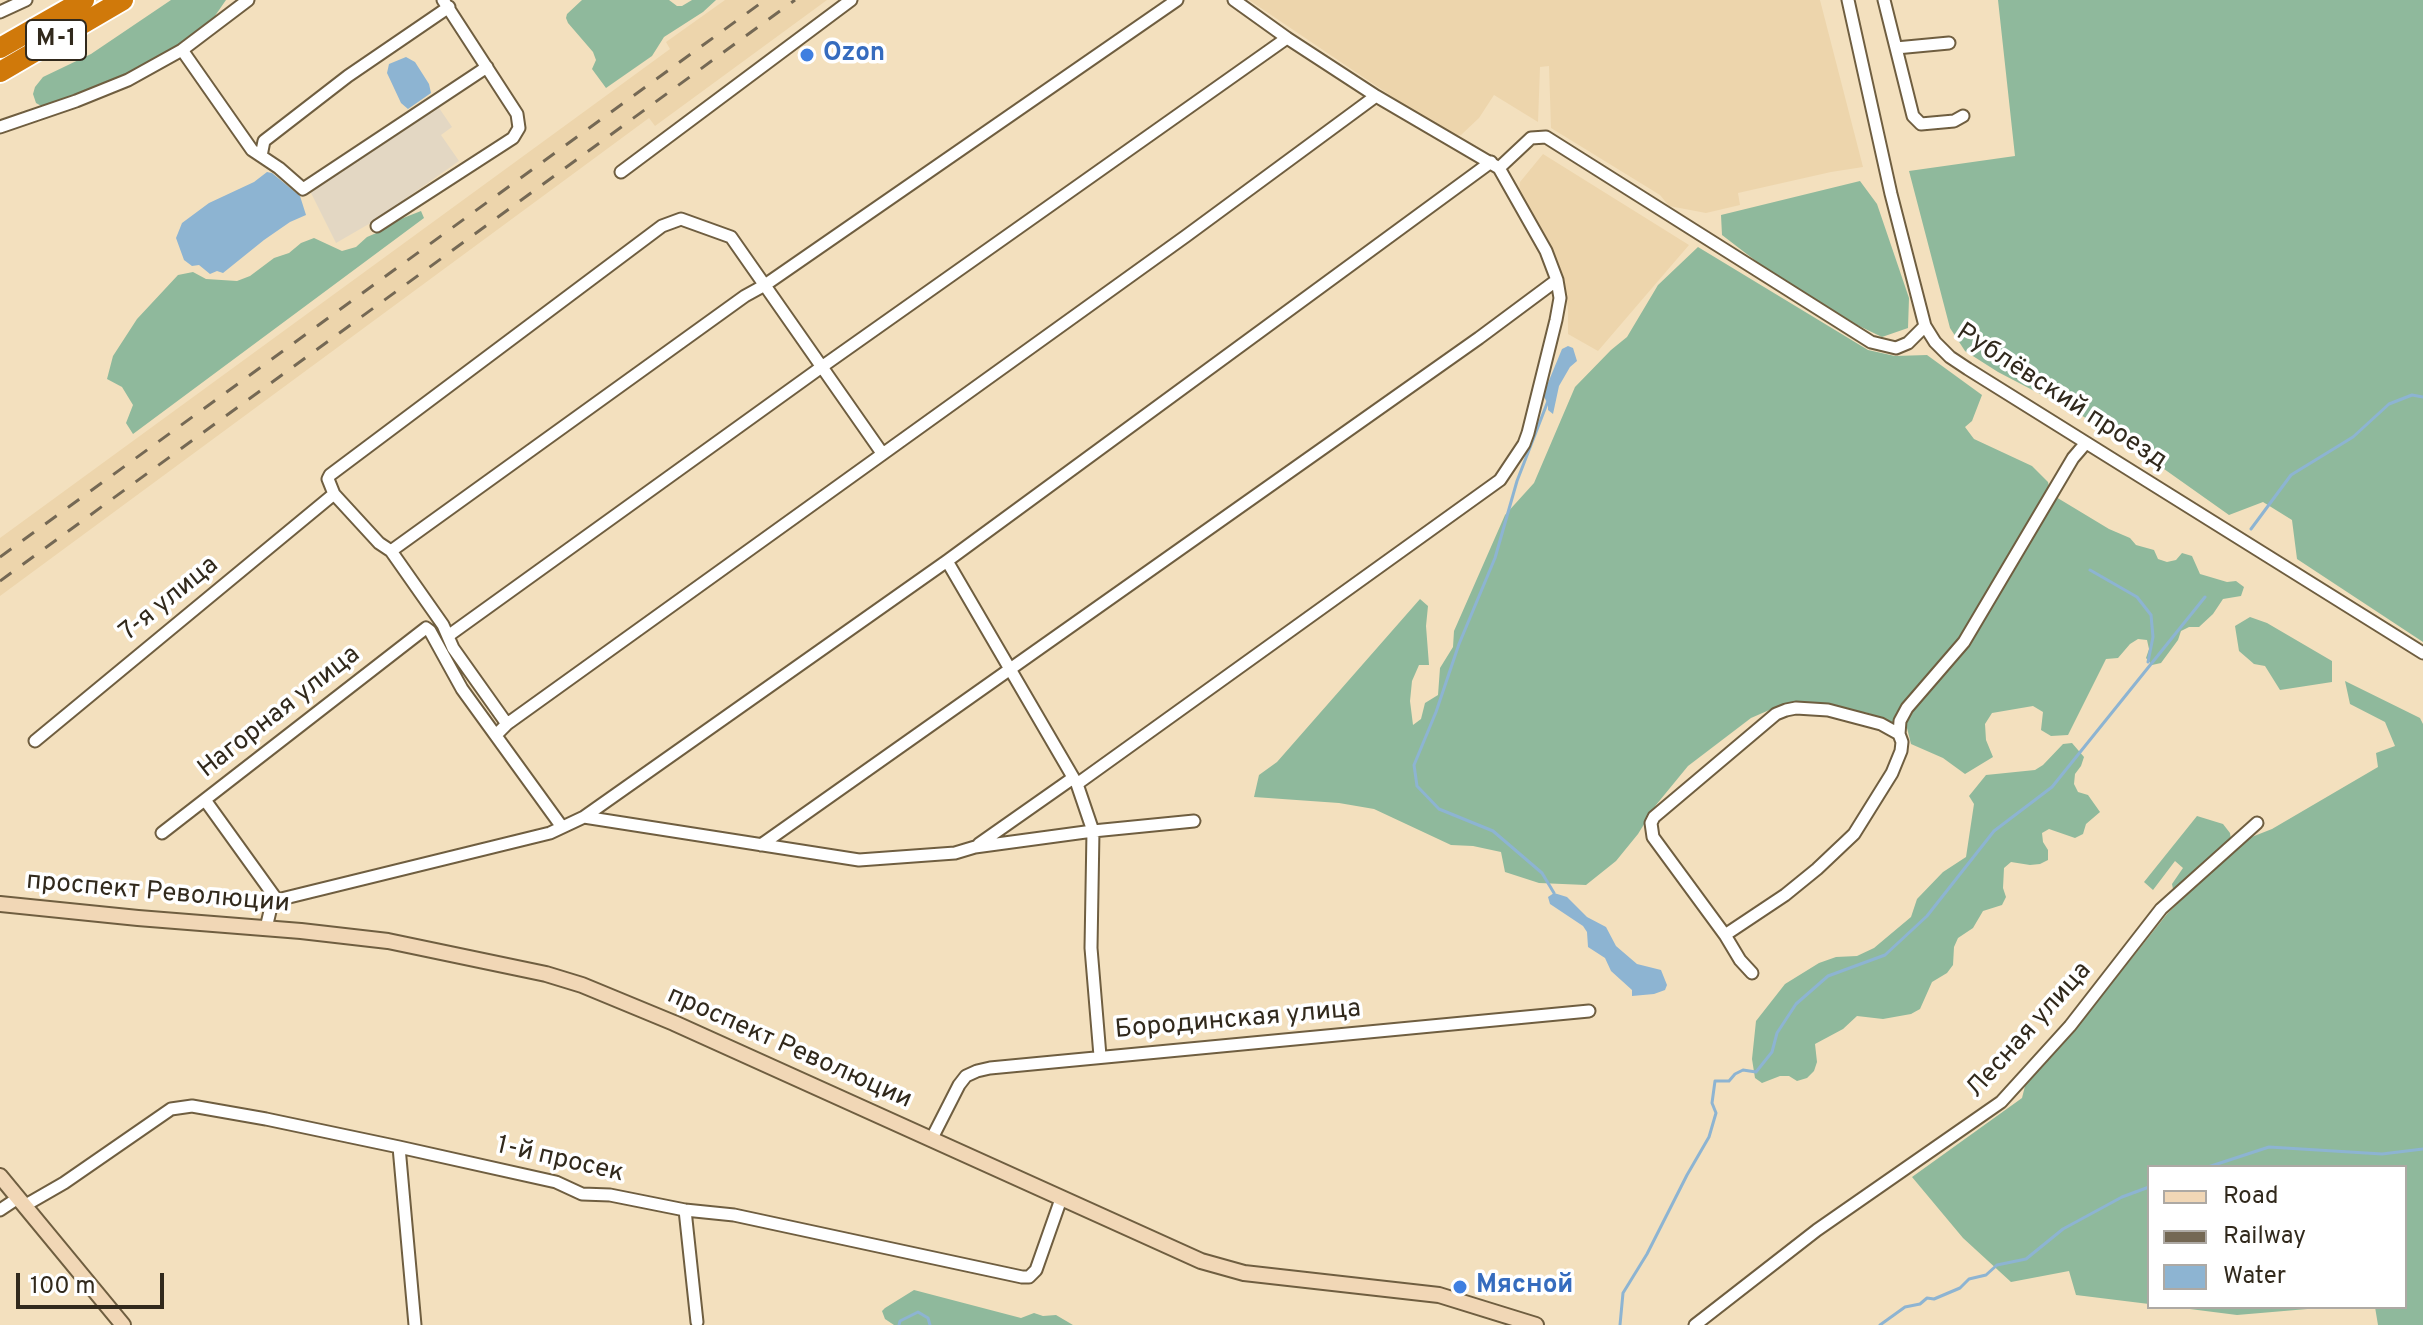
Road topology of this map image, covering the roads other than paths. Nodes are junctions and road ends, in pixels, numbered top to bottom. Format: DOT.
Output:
graph roads {
  1 [pos="14,0"];
  2 [pos="26,0"];
  3 [pos="84,0"];
  4 [pos="123,0"];
  5 [pos="248,0"];
  6 [pos="851,0"];
  7 [pos="1177,0"];
  8 [pos="1234,0"];
  9 [pos="1848,0"];
  10 [pos="1884,0"];
  11 [pos="446,4"];
  12 [pos="0,12"];
  13 [pos="1287,38"];
  14 [pos="1949,43"];
  15 [pos="0,48"];
  16 [pos="1896,48"];
  17 [pos="182,50"];
  18 [pos="487,67"];
  19 [pos="0,72"];
  20 [pos="1376,96"];
  21 [pos="1963,116"];
  22 [pos="0,127"];
  23 [pos="261,156"];
  24 [pos="1495,165"];
  25 [pos="621,172"];
  26 [pos="377,226"];
  27 [pos="1557,280"];
  28 [pos="765,285"];
  29 [pos="1925,326"];
  30 [pos="823,366"];
  31 [pos="2085,444"];
  32 [pos="882,453"];
  33 [pos="334,494"];
  34 [pos="391,551"];
  35 [pos="947,561"];
  36 [pos="448,636"];
  37 [pos="2423,653"];
  38 [pos="1009,669"];
  39 [pos="507,724"];
  40 [pos="497,734"];
  41 [pos="1899,734"];
  42 [pos="35,741"];
  43 [pos="1075,781"];
  44 [pos="205,800"];
  45 [pos="584,817"];
  46 [pos="1194,821"];
  47 [pos="2257,823"];
  48 [pos="562,827"];
  49 [pos="1093,831"];
  50 [pos="162,833"];
  51 [pos="761,845"];
  52 [pos="975,847"];
  53 [pos="277,900"];
  54 [pos="0,904"];
  55 [pos="266,928"];
  56 [pos="1725,935"];
  57 [pos="1752,973"];
  58 [pos="1589,1011"];
  59 [pos="1100,1056"];
  60 [pos="931,1140"];
  61 [pos="399,1147"];
  62 [pos="0,1176"];
  63 [pos="1061,1199"];
  64 [pos="21,1202"];
  65 [pos="0,1210"];
  66 [pos="685,1210"];
  67 [pos="697,1322"];
  68 [pos="123,1325"];
  69 [pos="415,1325"];
  70 [pos="1536,1325"];
  71 [pos="1695,1325"];
  1 -- 12 [label="street"];
  2 -- 12 [label="street"];
  3 -- 15 [label="highway, М-1"];
  4 -- 19 [label="highway, М-1"];
  5 -- 17 [label="street"];
  6 -- 25 [label="street"];
  7 -- 28 [label="street"];
  8 -- 13 [label="street"];
  9 -- 29 [label="street, Рублёвский проезд"];
  10 -- 16 [label="street"];
  11 -- 18 [label="street"];
  11 -- 23 [label="street"];
  13 -- 20 [label="street"];
  13 -- 30 [label="street"];
  14 -- 16 [label="street"];
  16 -- 21 [label="street"];
  17 -- 22 [label="street"];
  17 -- 23 [label="street"];
  18 -- 23 [label="street"];
  18 -- 26 [label="street"];
  20 -- 24 [label="street"];
  20 -- 32 [label="street"];
  24 -- 27 [label="street"];
  24 -- 29 [label="street"];
  24 -- 35 [label="street"];
  27 -- 38 [label="street"];
  27 -- 43 [label="street"];
  28 -- 30 [label="street"];
  28 -- 33 [label="street"];
  28 -- 34 [label="street"];
  29 -- 31 [label="street, Рублёвский проезд"];
  30 -- 32 [label="street"];
  30 -- 36 [label="street"];
  31 -- 37 [label="street, Рублёвский проезд"];
  31 -- 41 [label="street"];
  32 -- 39 [label="street"];
  33 -- 34 [label="street"];
  33 -- 42 [label="street, 7-я улица"];
  34 -- 36 [label="street"];
  35 -- 38 [label="street"];
  35 -- 45 [label="street"];
  36 -- 39 [label="street"];
  38 -- 43 [label="street"];
  38 -- 51 [label="street"];
  39 -- 40 [label="street"];
  40 -- 44 [label="street, Нагорная улица"];
  40 -- 48 [label="street"];
  41 -- 56 [label="street"];
  41 -- 56 [label="street"];
  43 -- 49 [label="street"];
  43 -- 52 [label="street"];
  44 -- 50 [label="street, Нагорная улица"];
  44 -- 53 [label="street"];
  45 -- 48 [label="street"];
  45 -- 51 [label="street"];
  46 -- 49 [label="street"];
  47 -- 71 [label="street, Лесная улица"];
  48 -- 53 [label="street"];
  49 -- 52 [label="street"];
  49 -- 59 [label="street"];
  51 -- 52 [label="street"];
  53 -- 55 [label="street"];
  54 -- 55 [label="street, проспект Революции"];
  55 -- 60 [label="street, проспект Революции"];
  56 -- 57 [label="street"];
  58 -- 59 [label="street, Бородинская улица"];
  59 -- 60 [label="street, Бородинская улица"];
  60 -- 63 [label="street, проспект Революции"];
  61 -- 64 [label="street, 1-й просек"];
  61 -- 66 [label="street, 1-й просек"];
  61 -- 69 [label="street"];
  62 -- 64 [label="street"];
  63 -- 66 [label="street, 1-й просек"];
  63 -- 70 [label="street, проспект Революции"];
  64 -- 65 [label="street, 1-й просек"];
  64 -- 68 [label="street"];
  66 -- 67 [label="street"];
}
